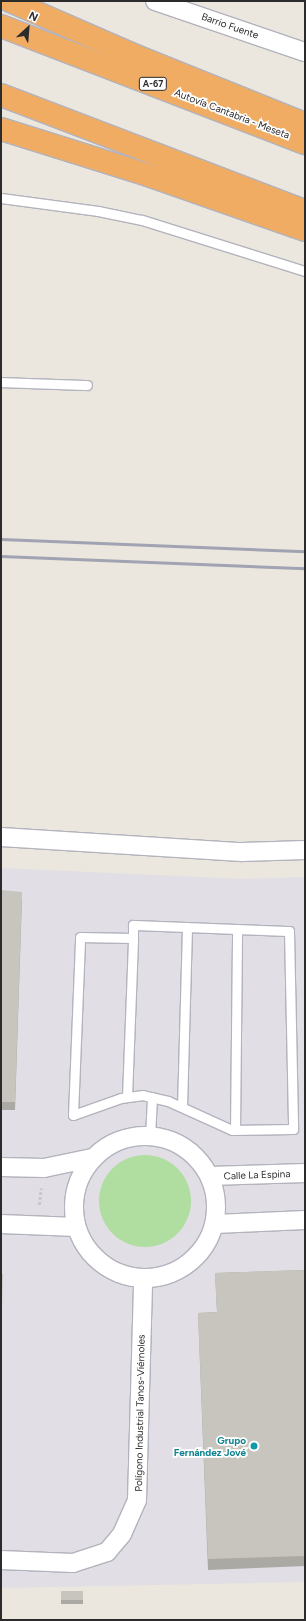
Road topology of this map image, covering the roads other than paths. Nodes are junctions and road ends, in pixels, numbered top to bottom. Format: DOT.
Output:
graph roads {
  1 [pos="10,1"];
  2 [pos="156,1"];
  3 [pos="1,26"];
  4 [pos="305,52"];
  5 [pos="1,95"];
  6 [pos="305,124"];
  7 [pos="1,129"];
  8 [pos="305,143"];
  9 [pos="1,198"];
  10 [pos="305,211"];
  11 [pos="305,230"];
  12 [pos="305,271"];
  13 [pos="1,382"];
  14 [pos="87,385"];
  15 [pos="1,836"];
  16 [pos="305,850"];
  17 [pos="187,927"];
  18 [pos="237,929"];
  19 [pos="133,938"];
  20 [pos="127,1097"];
  21 [pos="152,1097"];
  22 [pos="182,1107"];
  23 [pos="235,1130"];
  24 [pos="150,1136"];
  25 [pos="92,1158"];
  26 [pos="1,1167"];
  27 [pos="305,1173"];
  28 [pos="210,1176"];
  29 [pos="305,1220"];
  30 [pos="1,1224"];
  31 [pos="215,1224"];
  32 [pos="76,1227"];
  33 [pos="143,1279"];
  34 [pos="1,1560"];
  1 -- 6 [label="highway"];
  2 -- 4 [label="street, Barrio Fuente"];
  3 -- 8 [label="highway, Autovía Cantabria - Meseta / A-67"];
  5 -- 10 [label="highway"];
  7 -- 11 [label="highway"];
  9 -- 12 [label="lane"];
  13 -- 14 [label="lane"];
  15 -- 16 [label="street"];
  17 -- 18 [label="lane"];
  17 -- 19 [label="lane"];
  17 -- 22 [label="lane"];
  18 -- 23 [label="lane"];
  18 -- 23 [label="lane"];
  19 -- 20 [label="lane"];
  19 -- 20 [label="lane"];
  20 -- 21 [label="lane"];
  21 -- 22 [label="lane"];
  21 -- 24 [label="lane"];
  22 -- 23 [label="lane"];
  24 -- 25 [label="street, Calle La Espina"];
  24 -- 28 [label="street, Calle La Espina"];
  25 -- 26 [label="street, Calle La Espina"];
  25 -- 32 [label="street, Calle La Espina"];
  27 -- 28 [label="street, Calle La Espina"];
  28 -- 31 [label="street, Calle La Espina"];
  29 -- 31 [label="street"];
  30 -- 32 [label="street"];
  31 -- 33 [label="street, Calle La Espina"];
  32 -- 33 [label="street, Calle La Espina"];
  33 -- 34 [label="street, Polígono Industrial Tanos-Viérnoles"];
}
